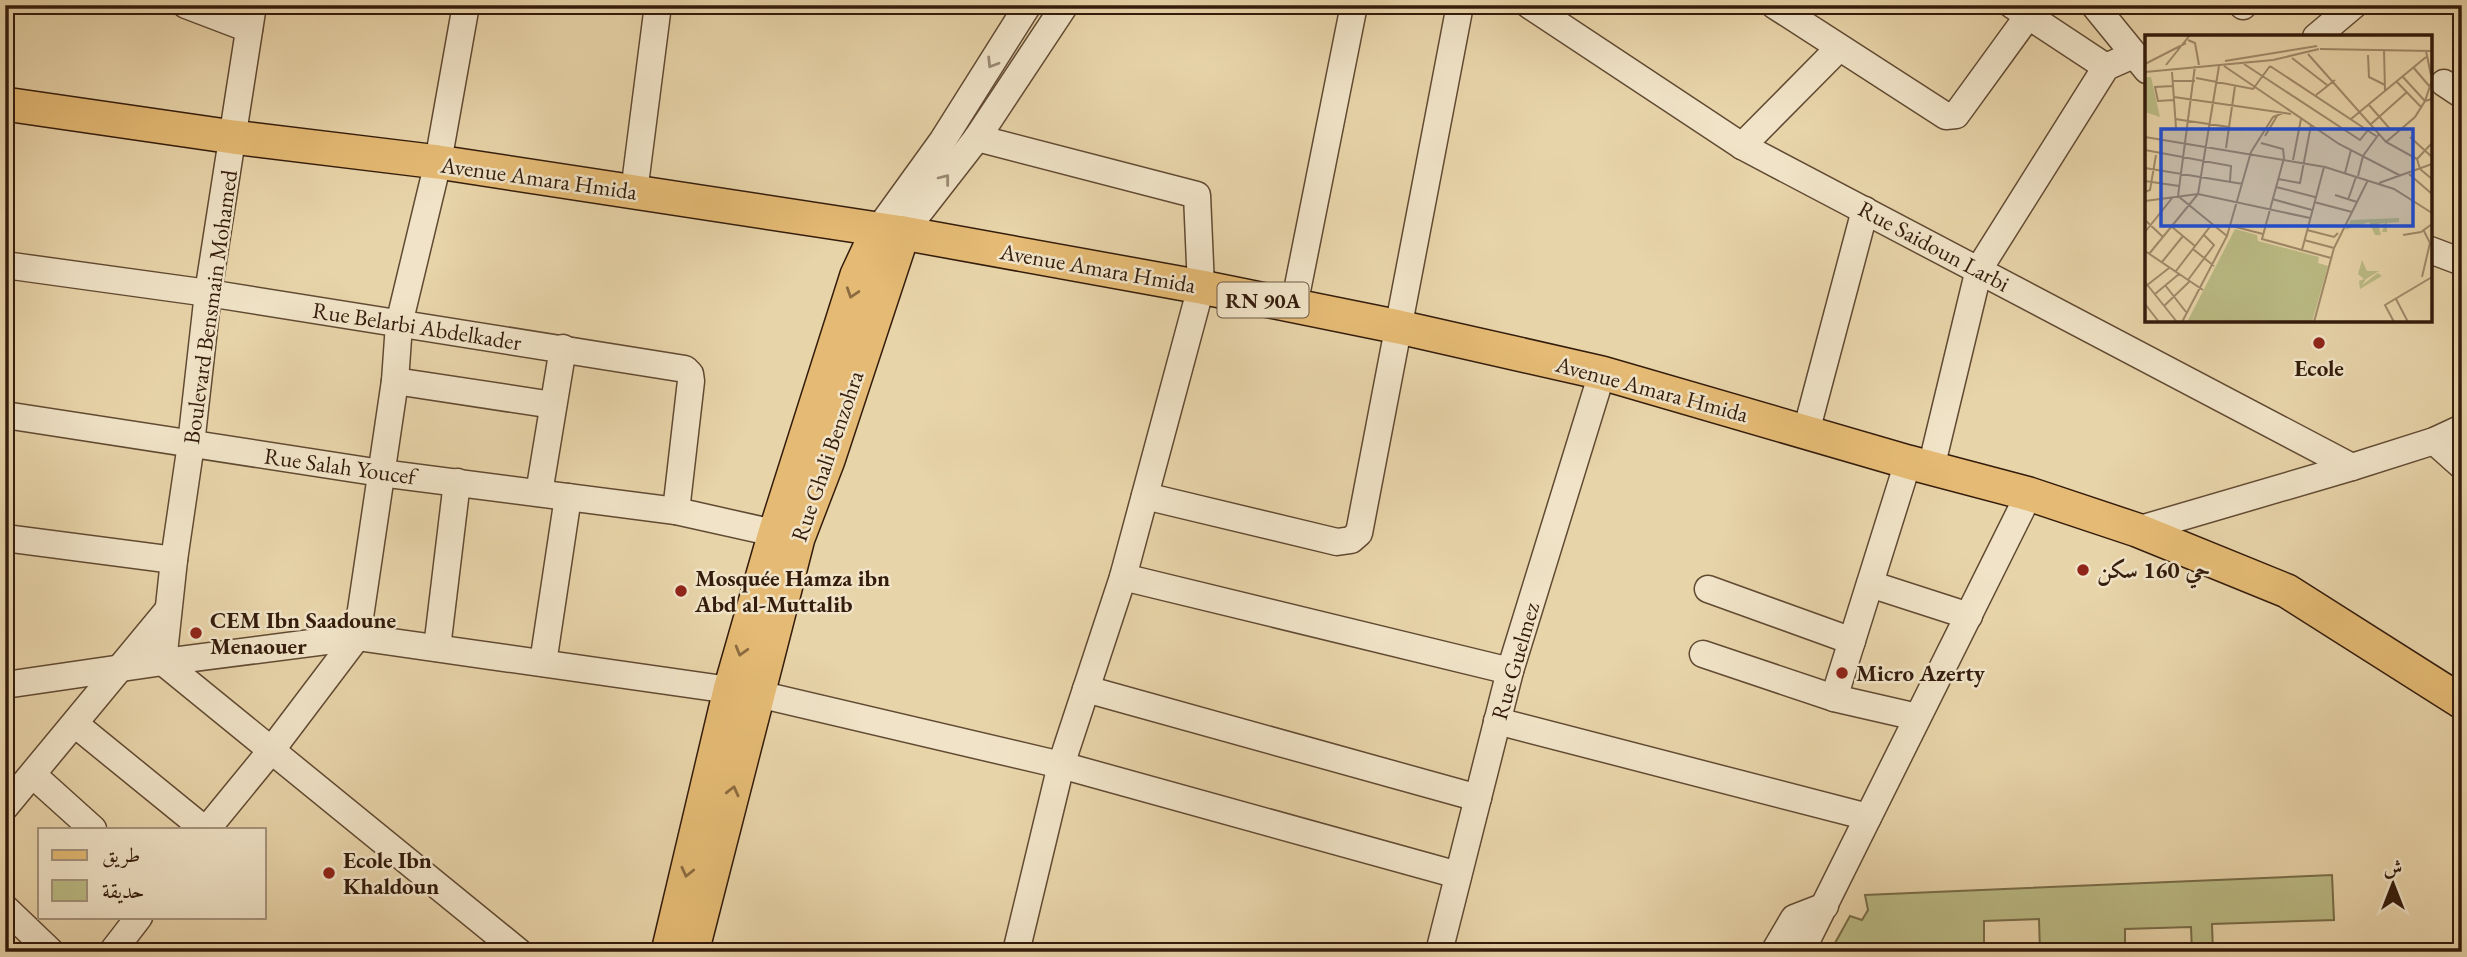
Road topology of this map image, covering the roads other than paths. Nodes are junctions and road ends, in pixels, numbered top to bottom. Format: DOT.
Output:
graph roads {
  1 [pos="186,5"];
  2 [pos="467,5"];
  3 [pos="658,5"];
  4 [pos="1028,5"];
  5 [pos="1065,5"];
  6 [pos="1354,5"];
  7 [pos="1460,5"];
  8 [pos="1529,5"];
  9 [pos="1774,5"];
  10 [pos="2094,5"];
  11 [pos="2354,5"];
  12 [pos="2020,11"];
  13 [pos="251,17"];
  14 [pos="2318,35"];
  15 [pos="1839,48"];
  16 [pos="2140,63"];
  17 [pos="2106,67"];
  18 [pos="5,104"];
  19 [pos="233,137"];
  20 [pos="977,138"];
  21 [pos="1742,146"];
  22 [pos="438,162"];
  23 [pos="634,192"];
  24 [pos="1865,209"];
  25 [pos="891,231"];
  26 [pos="2432,251"];
  27 [pos="2462,262"];
  28 [pos="5,265"];
  29 [pos="1979,269"];
  30 [pos="1201,287"];
  31 [pos="208,293"];
  32 [pos="1294,306"];
  33 [pos="399,324"];
  34 [pos="1399,327"];
  35 [pos="563,348"];
  36 [pos="1602,373"];
  37 [pos="395,381"];
  38 [pos="553,405"];
  39 [pos="5,415"];
  40 [pos="2462,428"];
  41 [pos="1806,432"];
  42 [pos="2434,441"];
  43 [pos="191,444"];
  44 [pos="1919,465"];
  45 [pos="2462,466"];
  46 [pos="2352,467"];
  47 [pos="381,473"];
  48 [pos="457,482"];
  49 [pos="539,492"];
  50 [pos="2029,494"];
  51 [pos="1145,496"];
  52 [pos="568,497"];
  53 [pos="676,511"];
  54 [pos="2137,530"];
  55 [pos="786,535"];
  56 [pos="5,538"];
  57 [pos="174,560"];
  58 [pos="1123,577"];
  59 [pos="1870,584"];
  60 [pos="1708,589"];
  61 [pos="168,610"];
  62 [pos="1969,616"];
  63 [pos="357,636"];
  64 [pos="1852,641"];
  65 [pos="437,648"];
  66 [pos="1703,654"];
  67 [pos="163,662"];
  68 [pos="543,663"];
  69 [pos="119,668"];
  70 [pos="1510,671"];
  71 [pos="5,685"];
  72 [pos="1086,689"];
  73 [pos="744,692"];
  74 [pos="1834,698"];
  75 [pos="2462,702"];
  76 [pos="1917,716"];
  77 [pos="1497,721"];
  78 [pos="75,724"];
  79 [pos="271,751"];
  80 [pos="1061,765"];
  81 [pos="33,775"];
  82 [pos="1478,798"];
  83 [pos="5,807"];
  84 [pos="1868,817"];
  85 [pos="92,828"];
  86 [pos="204,828"];
  87 [pos="206,828"];
  88 [pos="1458,875"];
  89 [pos="1825,906"];
  90 [pos="5,908"];
  91 [pos="138,918"];
  92 [pos="504,947"];
  93 [pos="51,952"];
  94 [pos="112,952"];
  95 [pos="668,952"];
  96 [pos="691,952"];
  97 [pos="1016,952"];
  98 [pos="1439,952"];
  99 [pos="1774,952"];
  100 [pos="1801,952"];
  1 -- 13 [label="street"];
  2 -- 22 [label="street"];
  3 -- 23 [label="street"];
  4 -- 25 [label="street, Rue Ghali Benzohra, one-way"];
  5 -- 20 [label="street, Rue Ghali Benzohra"];
  6 -- 32 [label="street"];
  7 -- 34 [label="street"];
  8 -- 21 [label="street, Rue Saidoun Larbi"];
  9 -- 15 [label="street"];
  10 -- 16 [label="street"];
  11 -- 14 [label="street"];
  12 -- 15 [label="street"];
  12 -- 17 [label="street"];
  13 -- 19 [label="street, Boulevard Bensmain Mohamed"];
  15 -- 21 [label="street"];
  16 -- 17 [label="street"];
  17 -- 29 [label="street"];
  18 -- 19 [label="main road, Avenue Amara Hmida / RN 90A"];
  19 -- 22 [label="main road, Avenue Amara Hmida / RN 90A"];
  19 -- 31 [label="street, Boulevard Bensmain Mohamed"];
  25 -- 20 [label="street, Rue Ghali Benzohra, one-way"];
  20 -- 30 [label="street"];
  21 -- 24 [label="street, Rue Saidoun Larbi"];
  22 -- 23 [label="main road, Avenue Amara Hmida / RN 90A"];
  22 -- 33 [label="street"];
  23 -- 25 [label="main road, Avenue Amara Hmida / RN 90A"];
  24 -- 29 [label="street, Rue Saidoun Larbi"];
  24 -- 41 [label="street"];
  25 -- 30 [label="main road, Avenue Amara Hmida / RN 90A"];
  25 -- 55 [label="main road, Rue Ghali Benzohra"];
  26 -- 27 [label="street"];
  28 -- 31 [label="street, Rue Belarbi Abdelkader"];
  29 -- 44 [label="street"];
  29 -- 46 [label="street, Rue Saidoun Larbi"];
  30 -- 32 [label="main road, Avenue Amara Hmida / RN 90A"];
  30 -- 51 [label="street"];
  31 -- 33 [label="street, Rue Belarbi Abdelkader"];
  31 -- 43 [label="street, Boulevard Bensmain Mohamed"];
  32 -- 34 [label="main road, Avenue Amara Hmida / RN 90A"];
  33 -- 35 [label="street, Rue Belarbi Abdelkader"];
  33 -- 37 [label="street"];
  34 -- 36 [label="main road, Avenue Amara Hmida / RN 90A"];
  34 -- 51 [label="street"];
  35 -- 38 [label="street"];
  35 -- 53 [label="street, Rue Belarbi Abdelkader"];
  36 -- 41 [label="main road, Avenue Amara Hmida / RN 90A"];
  36 -- 70 [label="street, Rue Guelmez"];
  37 -- 38 [label="street"];
  37 -- 47 [label="street"];
  38 -- 49 [label="street"];
  39 -- 43 [label="street, Rue Salah Youcef"];
  40 -- 42 [label="street"];
  41 -- 44 [label="main road, Avenue Amara Hmida / RN 90A"];
  42 -- 45 [label="street"];
  42 -- 46 [label="street"];
  43 -- 47 [label="street, Rue Salah Youcef"];
  43 -- 57 [label="street, Boulevard Bensmain Mohamed"];
  44 -- 50 [label="main road, Avenue Amara Hmida / RN 90A"];
  44 -- 59 [label="street"];
  46 -- 54 [label="street"];
  47 -- 48 [label="street, Rue Salah Youcef"];
  47 -- 63 [label="street"];
  48 -- 49 [label="street, Rue Salah Youcef"];
  48 -- 65 [label="street"];
  49 -- 52 [label="street, Rue Salah Youcef"];
  50 -- 54 [label="main road, Avenue Amara Hmida / RN 90A"];
  50 -- 62 [label="street"];
  51 -- 58 [label="street"];
  52 -- 53 [label="street, Rue Salah Youcef"];
  52 -- 68 [label="street"];
  53 -- 55 [label="street, Rue Salah Youcef"];
  54 -- 75 [label="main road, Avenue Amara Hmida / RN 90A"];
  55 -- 73 [label="main road, Rue Ghali Benzohra"];
  56 -- 57 [label="street"];
  57 -- 61 [label="street, Boulevard Bensmain Mohamed"];
  58 -- 70 [label="street"];
  58 -- 72 [label="street"];
  59 -- 62 [label="street"];
  59 -- 64 [label="street"];
  60 -- 64 [label="street"];
  61 -- 67 [label="street, Boulevard Bensmain Mohamed"];
  61 -- 69 [label="street"];
  62 -- 76 [label="street"];
  63 -- 65 [label="street"];
  63 -- 67 [label="street"];
  63 -- 79 [label="street"];
  64 -- 74 [label="street"];
  65 -- 68 [label="street"];
  66 -- 74 [label="street"];
  67 -- 69 [label="street"];
  67 -- 79 [label="street"];
  68 -- 73 [label="street"];
  69 -- 71 [label="street"];
  69 -- 78 [label="street"];
  70 -- 77 [label="street, Rue Guelmez"];
  72 -- 80 [label="street"];
  72 -- 82 [label="street"];
  73 -- 80 [label="street"];
  73 -- 95 [label="main road, Rue Ghali Benzohra, one-way"];
  96 -- 73 [label="main road, Rue Ghali Benzohra, one-way"];
  74 -- 76 [label="street"];
  76 -- 84 [label="street"];
  77 -- 82 [label="street, Rue Guelmez"];
  77 -- 84 [label="street"];
  78 -- 81 [label="street"];
  78 -- 86 [label="street"];
  79 -- 87 [label="street"];
  79 -- 92 [label="street"];
  80 -- 88 [label="street"];
  80 -- 97 [label="street"];
  81 -- 83 [label="street"];
  81 -- 85 [label="street"];
  82 -- 88 [label="street, Rue Guelmez"];
  84 -- 89 [label="street"];
  88 -- 98 [label="street, Rue Guelmez"];
  89 -- 99 [label="street"];
  89 -- 100 [label="street"];
  90 -- 93 [label="street"];
  91 -- 94 [label="street"];
}
